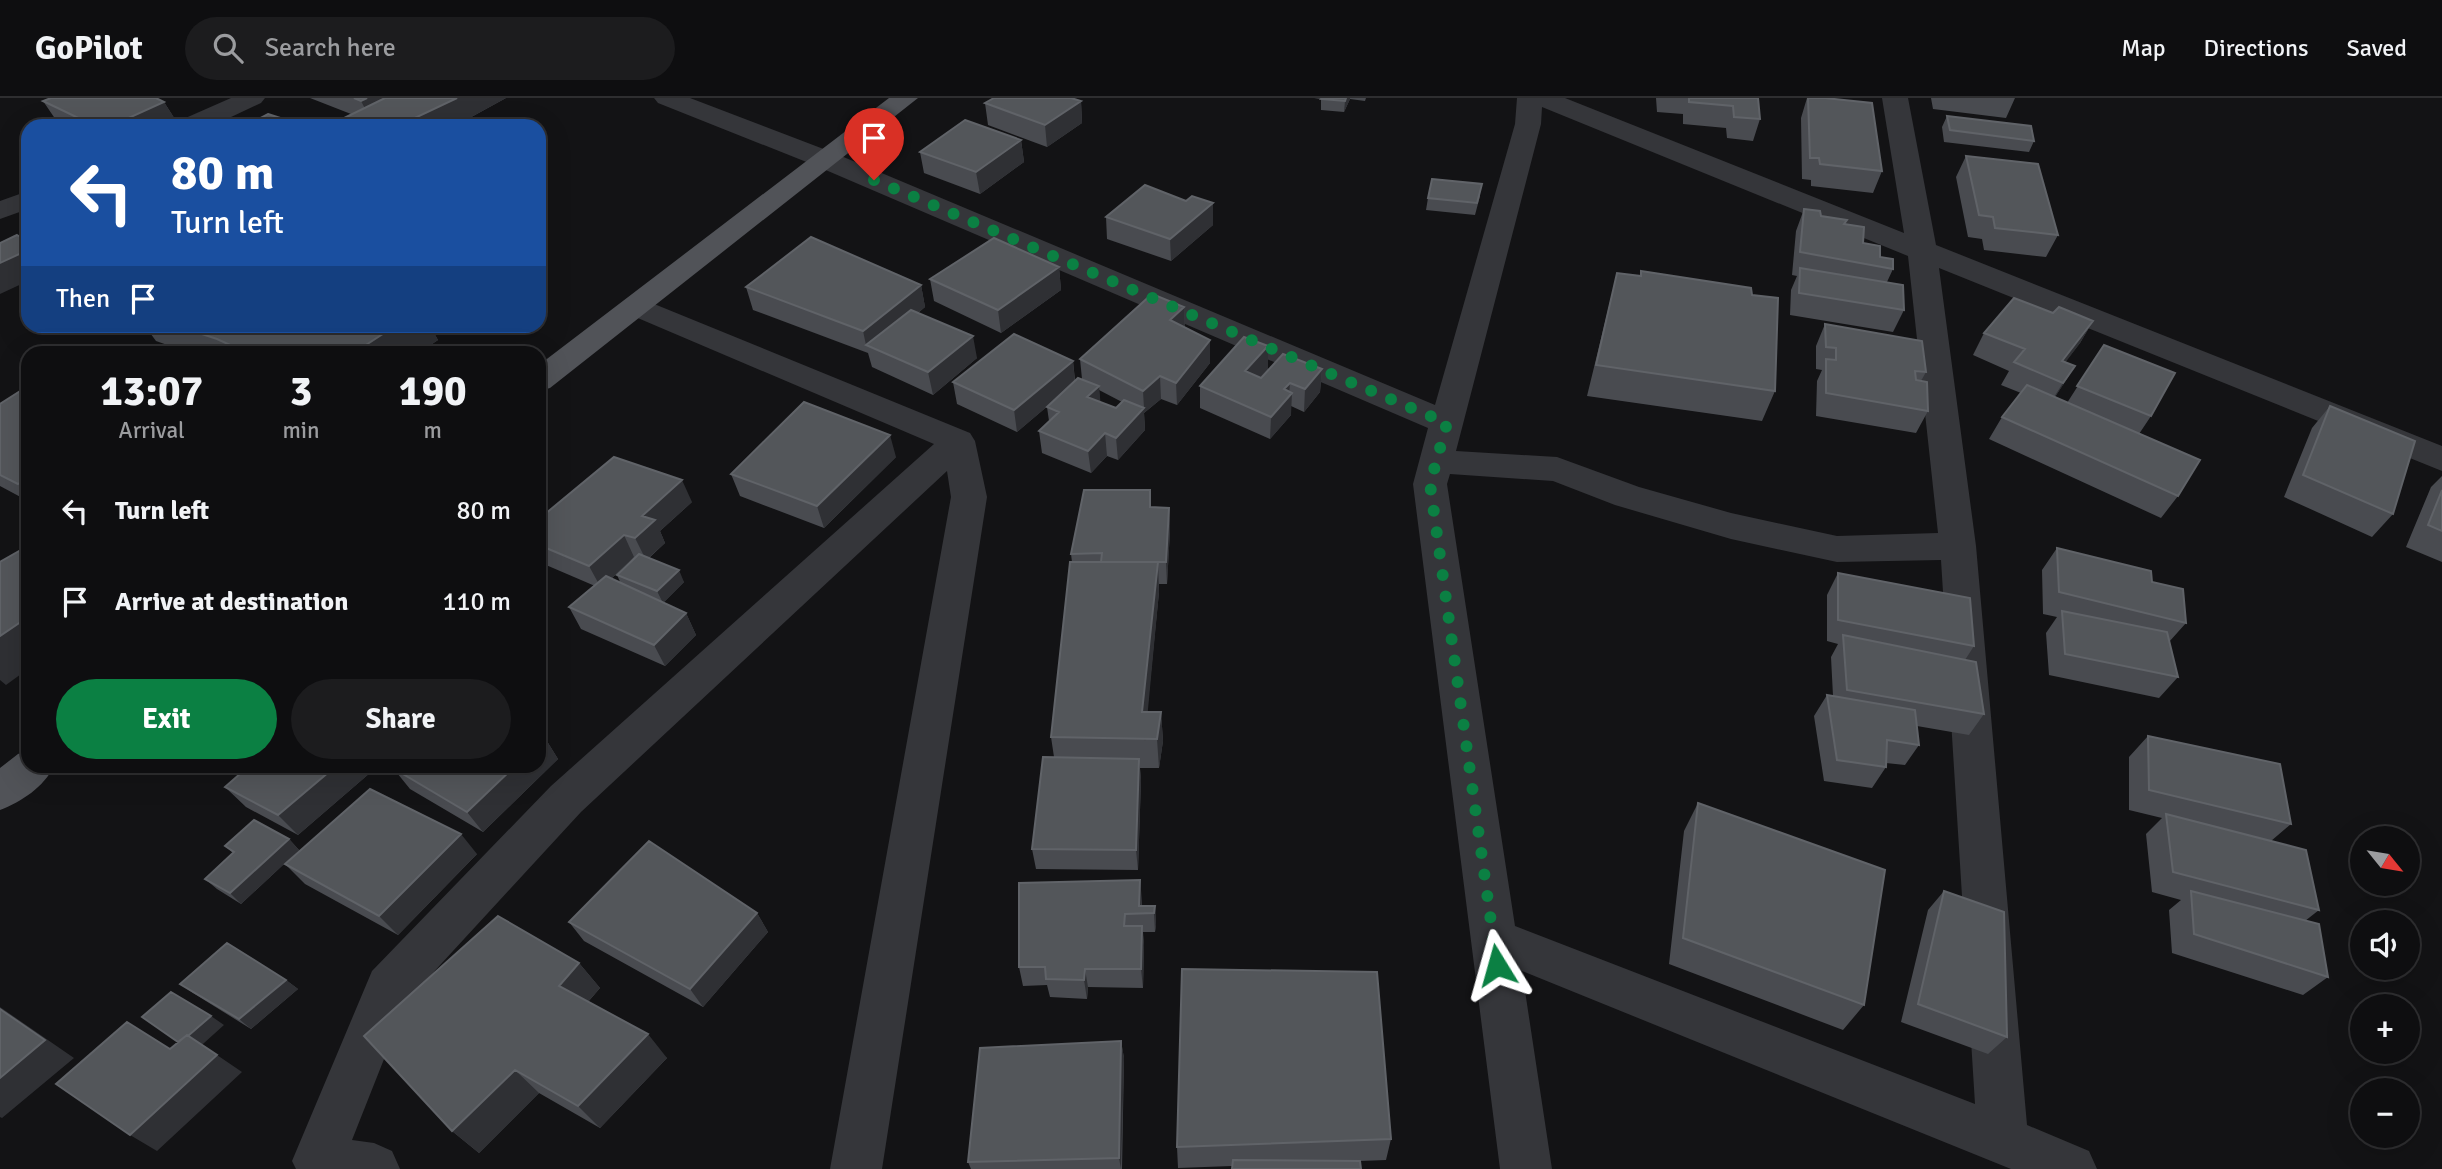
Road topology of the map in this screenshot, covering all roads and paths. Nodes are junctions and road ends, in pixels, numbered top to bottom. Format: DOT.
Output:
graph roads {
  1 [pos="253,98"];
  2 [pos="667,98"];
  3 [pos="905,98"];
  4 [pos="1530,98"];
  5 [pos="1542,98"];
  6 [pos="1895,98"];
  7 [pos="206,119"];
  8 [pos="824,159"];
  9 [pos="21,202"];
  10 [pos="0,211"];
  11 [pos="1922,251"];
  12 [pos="637,306"];
  13 [pos="546,376"];
  14 [pos="1447,423"];
  15 [pos="958,441"];
  16 [pos="2442,459"];
  17 [pos="1436,461"];
  18 [pos="1958,546"];
  19 [pos="24,773"];
  20 [pos="0,792"];
  21 [pos="1494,939"];
  22 [pos="2003,1140"];
  23 [pos="374,1169"];
  24 [pos="856,1169"];
  25 [pos="1526,1169"];
  26 [pos="2071,1169"];
  1 -- 7 [label="street"];
  2 -- 8 [label="street"];
  3 -- 8 [label="main road"];
  4 -- 14 [label="street"];
  5 -- 11 [label="street"];
  6 -- 11 [label="street"];
  8 -- 12 [label="main road"];
  8 -- 14 [label="street"];
  9 -- 10 [label="street"];
  11 -- 16 [label="street"];
  11 -- 18 [label="street"];
  12 -- 13 [label="main road"];
  12 -- 15 [label="street"];
  14 -- 17 [label="street"];
  15 -- 23 [label="street"];
  15 -- 24 [label="street"];
  17 -- 18 [label="street"];
  17 -- 21 [label="street"];
  18 -- 22 [label="street"];
  19 -- 20 [label="main road"];
  21 -- 22 [label="street"];
  21 -- 25 [label="street"];
  22 -- 26 [label="street"];
}
